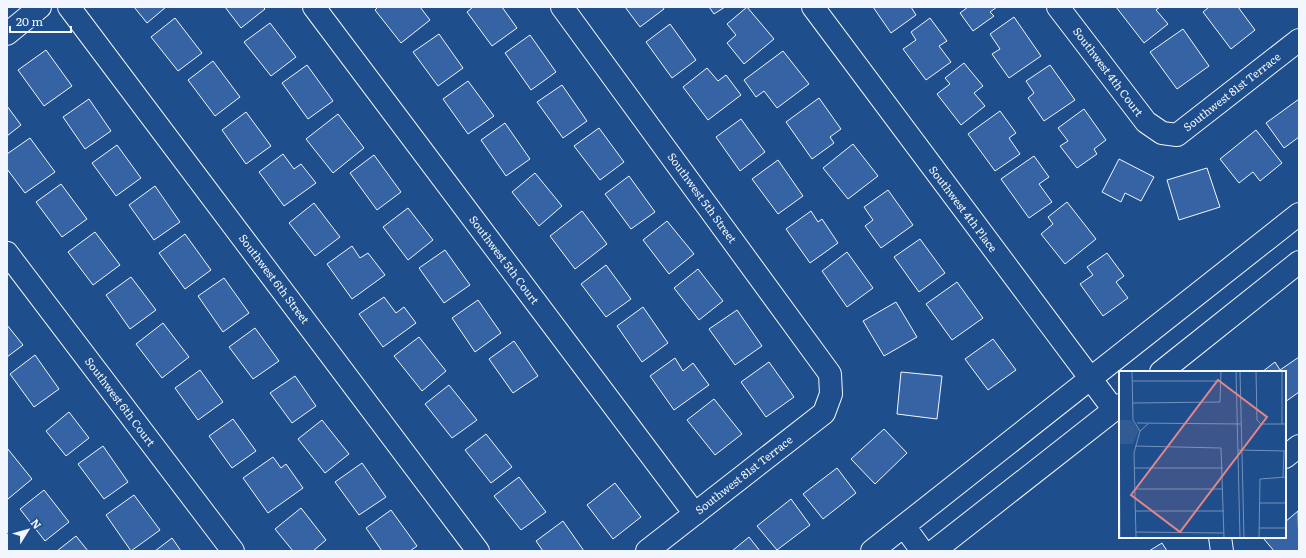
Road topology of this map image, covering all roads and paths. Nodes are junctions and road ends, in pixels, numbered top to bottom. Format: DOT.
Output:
graph roads {
  1 [pos="40,7"];
  2 [pos="69,7"];
  3 [pos="314,7"];
  4 [pos="562,7"];
  5 [pos="813,7"];
  6 [pos="1058,7"];
  7 [pos="7,34"];
  8 [pos="1299,40"];
  9 [pos="1162,133"];
  10 [pos="1299,214"];
  11 [pos="7,253"];
  12 [pos="1299,262"];
  13 [pos="1162,371"];
  14 [pos="1090,379"];
  15 [pos="831,394"];
  16 [pos="1117,408"];
  17 [pos="1299,446"];
  18 [pos="1286,456"];
  19 [pos="695,514"];
  20 [pos="904,526"];
  21 [pos="1220,538"];
  22 [pos="233,551"];
  23 [pos="478,551"];
  24 [pos="647,551"];
  25 [pos="872,551"];
  26 [pos="922,551"];
  27 [pos="934,551"];
  28 [pos="1222,551"];
  1 -- 7 [label="street"];
  2 -- 23 [label="street, Southwest 6th Street"];
  3 -- 19 [label="street, Southwest 5th Court"];
  4 -- 15 [label="street, Southwest 5th Street"];
  5 -- 14 [label="street, Southwest 4th Place"];
  6 -- 9 [label="street, Southwest 4th Court"];
  8 -- 9 [label="street, Southwest 81st Terrace"];
  10 -- 14 [label="street"];
  11 -- 22 [label="street, Southwest 6th Court"];
  12 -- 13 [label="street"];
  14 -- 16 [label="street, Southwest 4th Place"];
  14 -- 20 [label="street"];
  15 -- 19 [label="street, Southwest 81st Terrace"];
  16 -- 27 [label="street"];
  17 -- 18 [label="street"];
  19 -- 24 [label="street, Southwest 81st Terrace"];
  20 -- 25 [label="street"];
  20 -- 26 [label="street"];
  21 -- 28 [label="street"];
}
